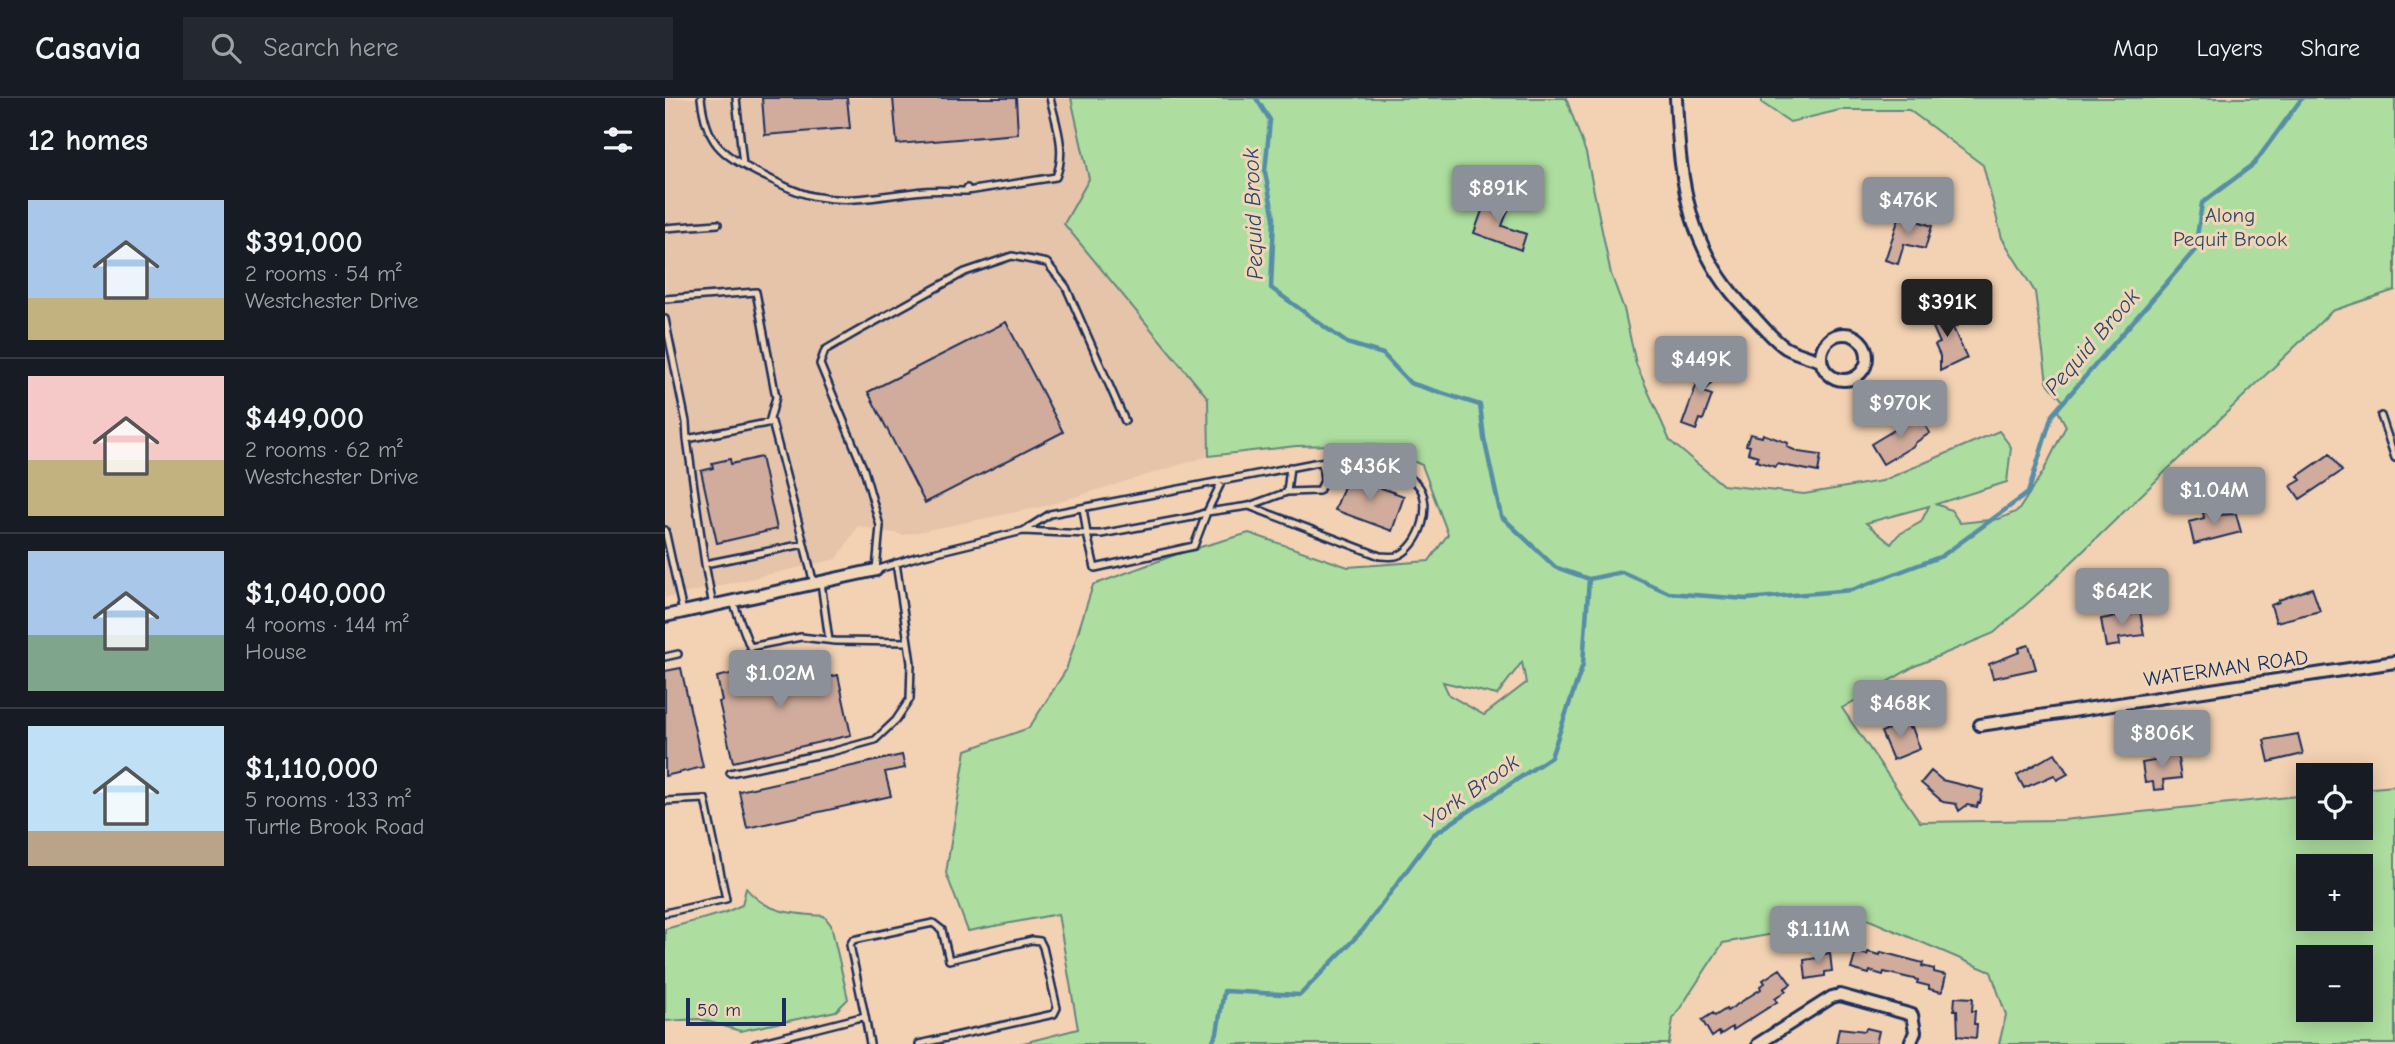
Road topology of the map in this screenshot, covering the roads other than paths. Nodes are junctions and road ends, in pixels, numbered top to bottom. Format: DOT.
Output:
graph roads {
  1 [pos="701,98"];
  2 [pos="736,98"];
  3 [pos="1050,98"];
  4 [pos="1675,98"];
  5 [pos="743,165"];
  6 [pos="718,223"];
  7 [pos="665,228"];
  8 [pos="665,299"];
  9 [pos="665,319"];
  10 [pos="1821,361"];
  11 [pos="2381,416"];
  12 [pos="1125,421"];
  13 [pos="769,423"];
  14 [pos="687,439"];
  15 [pos="2395,458"];
  16 [pos="1322,462"];
  17 [pos="1290,467"];
  18 [pos="1223,481"];
  19 [pos="1287,492"];
  20 [pos="1249,506"];
  21 [pos="1083,508"];
  22 [pos="1207,512"];
  23 [pos="665,530"];
  24 [pos="1023,531"];
  25 [pos="1087,534"];
  26 [pos="804,544"];
  27 [pos="705,564"];
  28 [pos="896,564"];
  29 [pos="876,570"];
  30 [pos="818,583"];
  31 [pos="733,602"];
  32 [pos="713,606"];
  33 [pos="683,612"];
  34 [pos="665,616"];
  35 [pos="829,640"];
  36 [pos="908,642"];
  37 [pos="678,654"];
  38 [pos="665,657"];
  39 [pos="2395,662"];
  40 [pos="1980,724"];
  41 [pos="730,773"];
  42 [pos="665,801"];
  43 [pos="665,914"];
  44 [pos="865,1016"];
  45 [pos="755,1044"];
  46 [pos="870,1044"];
  47 [pos="919,1044"];
  48 [pos="1758,1044"];
  49 [pos="1910,1044"];
  1 -- 5 [label="lane"];
  2 -- 5 [label="lane"];
  3 -- 5 [label="lane"];
  4 -- 10 [label="street"];
  6 -- 7 [label="lane"];
  8 -- 13 [label="lane"];
  9 -- 14 [label="lane"];
  10 -- 10 [label="street"];
  11 -- 15 [label="lane"];
  12 -- 29 [label="lane"];
  13 -- 14 [label="lane"];
  13 -- 26 [label="lane"];
  14 -- 27 [label="lane"];
  16 -- 17 [label="lane"];
  16 -- 19 [label="lane"];
  16 -- 20 [label="lane"];
  17 -- 18 [label="lane"];
  17 -- 19 [label="lane"];
  18 -- 21 [label="lane"];
  18 -- 22 [label="lane"];
  19 -- 20 [label="lane"];
  20 -- 22 [label="lane"];
  21 -- 24 [label="lane"];
  21 -- 25 [label="lane"];
  22 -- 25 [label="lane"];
  22 -- 25 [label="lane"];
  23 -- 33 [label="lane"];
  24 -- 25 [label="lane"];
  24 -- 28 [label="lane"];
  26 -- 27 [label="lane"];
  26 -- 30 [label="lane"];
  27 -- 32 [label="lane"];
  28 -- 29 [label="lane"];
  28 -- 36 [label="lane"];
  29 -- 30 [label="street"];
  30 -- 31 [label="street"];
  30 -- 35 [label="lane"];
  31 -- 32 [label="street"];
  31 -- 35 [label="lane"];
  32 -- 33 [label="street"];
  33 -- 34 [label="street"];
  35 -- 36 [label="lane"];
  36 -- 41 [label="lane"];
  37 -- 38 [label="lane"];
  39 -- 40 [label="street, WATERMAN ROAD"];
  42 -- 43 [label="lane"];
  44 -- 45 [label="lane"];
  44 -- 46 [label="lane"];
  44 -- 47 [label="lane"];
  48 -- 49 [label="street"];
}
